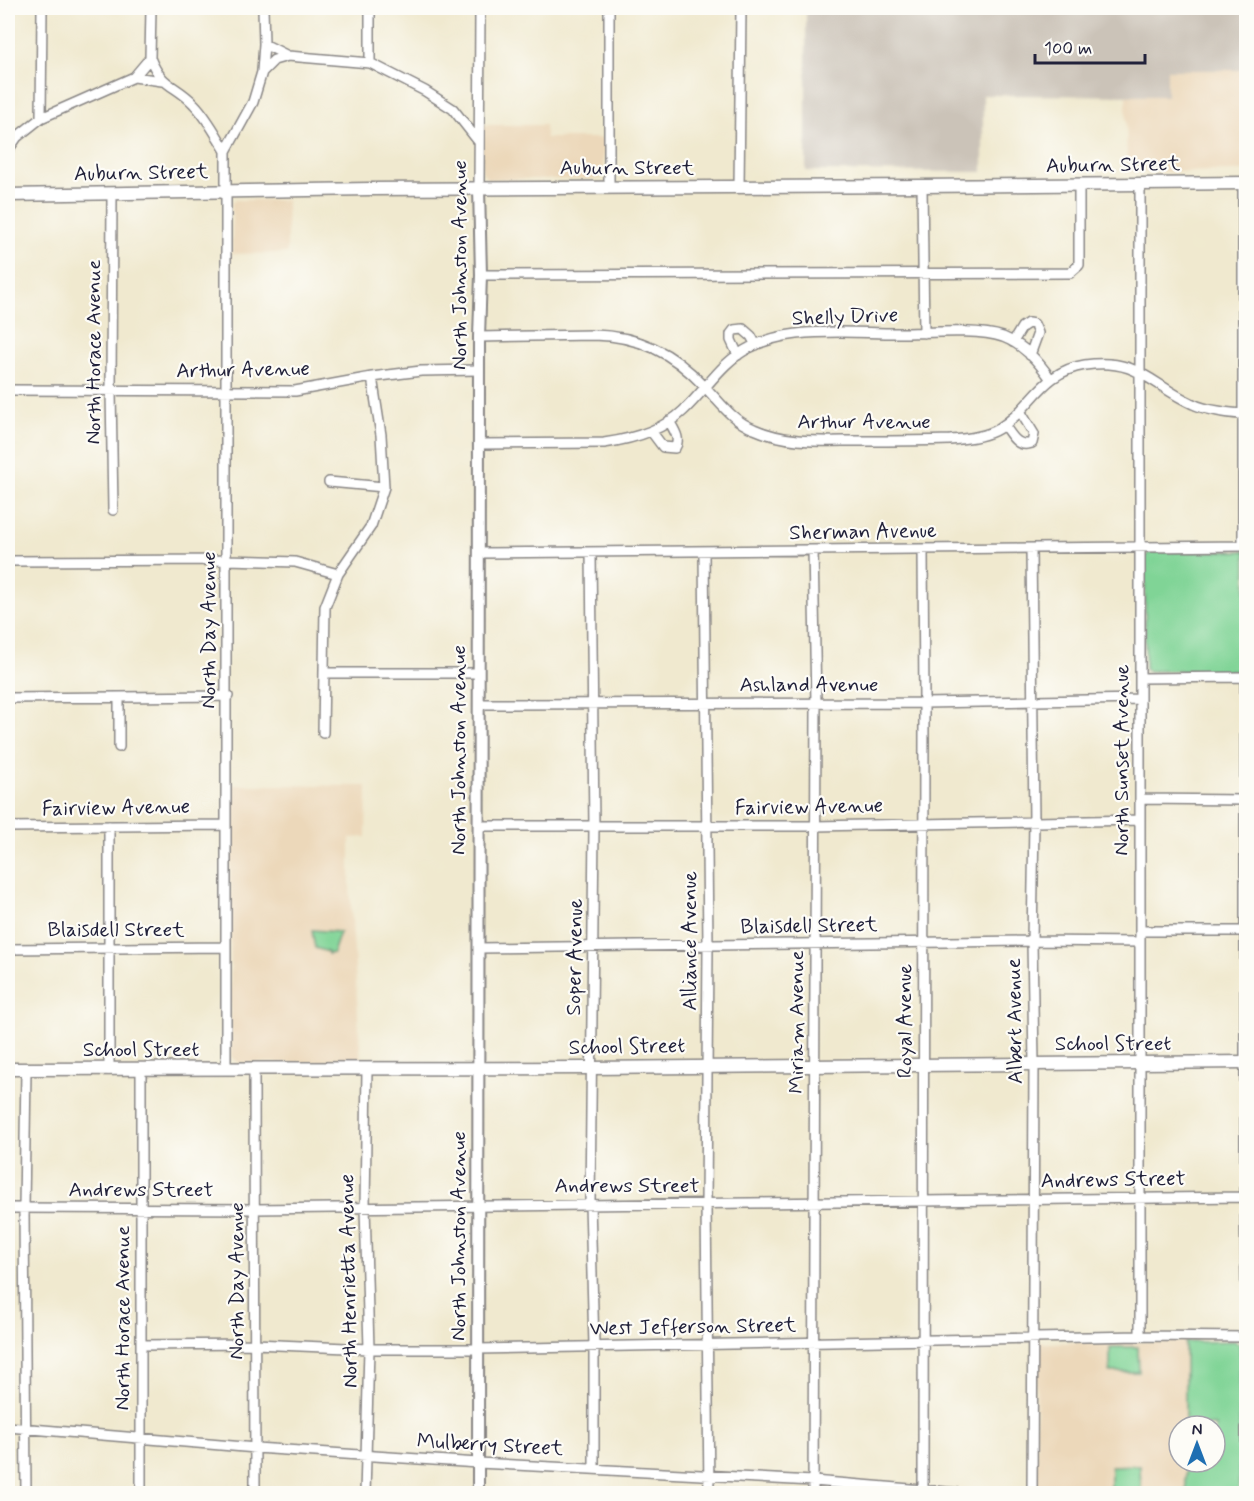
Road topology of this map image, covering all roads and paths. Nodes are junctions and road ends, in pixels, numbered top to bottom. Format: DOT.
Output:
graph roads {
  1 [pos="42,8"];
  2 [pos="151,8"];
  3 [pos="263,8"];
  4 [pos="370,8"];
  5 [pos="480,8"];
  6 [pos="609,8"];
  7 [pos="741,8"];
  8 [pos="264,44"];
  9 [pos="288,56"];
  10 [pos="150,58"];
  11 [pos="370,63"];
  12 [pos="262,72"];
  13 [pos="134,77"];
  14 [pos="162,81"];
  15 [pos="41,118"];
  16 [pos="479,142"];
  17 [pos="8,150"];
  18 [pos="226,151"];
  19 [pos="1245,183"];
  20 [pos="1140,184"];
  21 [pos="1079,185"];
  22 [pos="921,186"];
  23 [pos="739,187"];
  24 [pos="479,188"];
  25 [pos="609,188"];
  26 [pos="227,191"];
  27 [pos="112,194"];
  28 [pos="8,195"];
  29 [pos="924,273"];
  30 [pos="481,275"];
  31 [pos="924,333"];
  32 [pos="479,337"];
  33 [pos="1013,342"];
  34 [pos="756,345"];
  35 [pos="738,355"];
  36 [pos="1030,355"];
  37 [pos="479,370"];
  38 [pos="1140,371"];
  39 [pos="372,377"];
  40 [pos="1050,378"];
  41 [pos="705,386"];
  42 [pos="226,389"];
  43 [pos="8,390"];
  44 [pos="111,391"];
  45 [pos="1020,411"];
  46 [pos="1245,414"];
  47 [pos="669,422"];
  48 [pos="1004,425"];
  49 [pos="651,431"];
  50 [pos="479,444"];
  51 [pos="329,482"];
  52 [pos="384,487"];
  53 [pos="113,510"];
  54 [pos="1245,546"];
  55 [pos="1140,548"];
  56 [pos="923,549"];
  57 [pos="1030,549"];
  58 [pos="813,550"];
  59 [pos="704,552"];
  60 [pos="480,553"];
  61 [pos="591,553"];
  62 [pos="227,560"];
  63 [pos="8,561"];
  64 [pos="339,574"];
  65 [pos="324,673"];
  66 [pos="478,673"];
  67 [pos="1246,677"];
  68 [pos="1140,678"];
  69 [pos="228,696"];
  70 [pos="119,697"];
  71 [pos="8,698"];
  72 [pos="1140,699"];
  73 [pos="1032,700"];
  74 [pos="816,702"];
  75 [pos="706,703"];
  76 [pos="924,703"];
  77 [pos="479,704"];
  78 [pos="593,705"];
  79 [pos="323,733"];
  80 [pos="119,747"];
  81 [pos="1140,799"];
  82 [pos="1245,800"];
  83 [pos="1140,820"];
  84 [pos="1034,822"];
  85 [pos="924,823"];
  86 [pos="225,825"];
  87 [pos="109,826"];
  88 [pos="479,826"];
  89 [pos="708,826"];
  90 [pos="814,826"];
  91 [pos="8,827"];
  92 [pos="594,827"];
  93 [pos="1140,931"];
  94 [pos="1246,931"];
  95 [pos="1032,941"];
  96 [pos="924,942"];
  97 [pos="1140,942"];
  98 [pos="815,944"];
  99 [pos="594,946"];
  100 [pos="708,946"];
  101 [pos="225,947"];
  102 [pos="109,948"];
  103 [pos="479,948"];
  104 [pos="8,949"];
  105 [pos="1246,1062"];
  106 [pos="1034,1064"];
  107 [pos="1140,1064"];
  108 [pos="923,1065"];
  109 [pos="707,1066"];
  110 [pos="816,1066"];
  111 [pos="478,1068"];
  112 [pos="591,1068"];
  113 [pos="226,1069"];
  114 [pos="254,1069"];
  115 [pos="367,1069"];
  116 [pos="8,1070"];
  117 [pos="26,1070"];
  118 [pos="109,1070"];
  119 [pos="141,1070"];
  120 [pos="1246,1197"];
  121 [pos="1140,1198"];
  122 [pos="1032,1199"];
  123 [pos="923,1201"];
  124 [pos="815,1203"];
  125 [pos="591,1204"];
  126 [pos="706,1204"];
  127 [pos="477,1206"];
  128 [pos="365,1207"];
  129 [pos="8,1208"];
  130 [pos="24,1208"];
  131 [pos="141,1208"];
  132 [pos="255,1209"];
  133 [pos="1246,1287"];
  134 [pos="1140,1336"];
  135 [pos="1246,1337"];
  136 [pos="1032,1339"];
  137 [pos="923,1340"];
  138 [pos="813,1343"];
  139 [pos="255,1344"];
  140 [pos="708,1344"];
  141 [pos="141,1345"];
  142 [pos="594,1345"];
  143 [pos="369,1349"];
  144 [pos="478,1349"];
  145 [pos="8,1427"];
  146 [pos="27,1428"];
  147 [pos="1246,1428"];
  148 [pos="141,1439"];
  149 [pos="256,1448"];
  150 [pos="366,1455"];
  151 [pos="478,1463"];
  152 [pos="594,1469"];
  153 [pos="709,1475"];
  154 [pos="813,1481"];
  155 [pos="923,1492"];
  156 [pos="26,1494"];
  157 [pos="141,1494"];
  158 [pos="255,1494"];
  159 [pos="365,1494"];
  160 [pos="478,1494"];
  161 [pos="709,1494"];
  162 [pos="813,1494"];
  163 [pos="971,1494"];
  164 [pos="1032,1494"];
  165 [pos="1246,1494"];
  1 -- 15 [label="street"];
  2 -- 10 [label="street"];
  3 -- 8 [label="street"];
  4 -- 11 [label="street"];
  5 -- 16 [label="street, North Johnston Avenue"];
  6 -- 25 [label="street"];
  7 -- 23 [label="street"];
  8 -- 9 [label="street"];
  8 -- 12 [label="street"];
  9 -- 11 [label="street"];
  9 -- 12 [label="street"];
  10 -- 13 [label="street"];
  10 -- 14 [label="street"];
  11 -- 16 [label="street"];
  12 -- 18 [label="street"];
  13 -- 14 [label="street"];
  13 -- 15 [label="street"];
  14 -- 18 [label="street"];
  15 -- 17 [label="street"];
  16 -- 24 [label="street, North Johnston Avenue"];
  18 -- 26 [label="street, North Day Avenue"];
  19 -- 20 [label="main road, Auburn Street"];
  19 -- 46 [label="street"];
  20 -- 21 [label="main road, Auburn Street"];
  20 -- 38 [label="street, North Sunset Avenue"];
  21 -- 22 [label="main road, Auburn Street"];
  21 -- 29 [label="street"];
  22 -- 23 [label="main road, Auburn Street"];
  22 -- 29 [label="street"];
  23 -- 25 [label="main road, Auburn Street"];
  24 -- 25 [label="main road, Auburn Street"];
  24 -- 26 [label="main road, Auburn Street"];
  24 -- 30 [label="street, North Johnston Avenue"];
  26 -- 27 [label="main road, Auburn Street"];
  26 -- 42 [label="street, North Day Avenue"];
  27 -- 28 [label="main road, Auburn Street"];
  27 -- 44 [label="street, North Horace Avenue"];
  29 -- 30 [label="street"];
  29 -- 31 [label="street"];
  30 -- 32 [label="street, North Johnston Avenue"];
  31 -- 33 [label="street, Shelly Drive"];
  31 -- 34 [label="street, Shelly Drive"];
  32 -- 37 [label="street, North Johnston Avenue"];
  32 -- 41 [label="street, Arthur Avenue"];
  33 -- 36 [label="street, Shelly Drive"];
  33 -- 36 [label="street"];
  34 -- 35 [label="street, Shelly Drive"];
  34 -- 35 [label="street"];
  35 -- 41 [label="street, Shelly Drive"];
  36 -- 40 [label="street, Shelly Drive"];
  37 -- 39 [label="street, Arthur Avenue"];
  37 -- 50 [label="street, North Johnston Avenue"];
  38 -- 40 [label="street, Arthur Avenue"];
  38 -- 46 [label="street, Arthur Avenue"];
  38 -- 55 [label="street, North Sunset Avenue"];
  39 -- 42 [label="street, Arthur Avenue"];
  39 -- 52 [label="street"];
  40 -- 45 [label="street, Arthur Avenue"];
  41 -- 47 [label="street, Shelly Drive"];
  41 -- 48 [label="street, Arthur Avenue"];
  42 -- 44 [label="street, Arthur Avenue"];
  42 -- 62 [label="street, North Day Avenue"];
  43 -- 44 [label="street, Arthur Avenue"];
  44 -- 53 [label="street, North Horace Avenue"];
  45 -- 48 [label="street, Arthur Avenue"];
  45 -- 48 [label="street"];
  46 -- 54 [label="street"];
  47 -- 49 [label="street, Shelly Drive"];
  47 -- 49 [label="street"];
  49 -- 50 [label="street, Shelly Drive"];
  50 -- 60 [label="street, North Johnston Avenue"];
  51 -- 52 [label="street"];
  52 -- 64 [label="street"];
  54 -- 55 [label="street, Sherman Avenue"];
  55 -- 57 [label="street, Sherman Avenue"];
  55 -- 68 [label="street, North Sunset Avenue"];
  56 -- 57 [label="street, Sherman Avenue"];
  56 -- 58 [label="street, Sherman Avenue"];
  56 -- 76 [label="street, Royal Avenue"];
  57 -- 73 [label="street, Albert Avenue"];
  58 -- 59 [label="street, Sherman Avenue"];
  58 -- 74 [label="street, Miriam Avenue"];
  59 -- 61 [label="street, Sherman Avenue"];
  59 -- 75 [label="street, Alliance Avenue"];
  60 -- 61 [label="street, Sherman Avenue"];
  60 -- 66 [label="street, North Johnston Avenue"];
  61 -- 78 [label="street, Soper Avenue"];
  62 -- 63 [label="street"];
  62 -- 64 [label="street"];
  62 -- 69 [label="street, North Day Avenue"];
  64 -- 65 [label="street"];
  65 -- 66 [label="street"];
  65 -- 79 [label="street"];
  66 -- 77 [label="street, North Johnston Avenue"];
  67 -- 68 [label="street"];
  67 -- 82 [label="street"];
  68 -- 72 [label="street, North Sunset Avenue"];
  69 -- 70 [label="street"];
  69 -- 86 [label="street, North Day Avenue"];
  70 -- 71 [label="street"];
  70 -- 80 [label="street"];
  72 -- 73 [label="street, Ashland Avenue"];
  72 -- 81 [label="street, North Sunset Avenue"];
  73 -- 76 [label="street, Ashland Avenue"];
  73 -- 84 [label="street, Albert Avenue"];
  74 -- 75 [label="street, Ashland Avenue"];
  74 -- 76 [label="street, Ashland Avenue"];
  74 -- 90 [label="street, Miriam Avenue"];
  75 -- 78 [label="street, Ashland Avenue"];
  75 -- 89 [label="street, Alliance Avenue"];
  76 -- 85 [label="street, Royal Avenue"];
  77 -- 78 [label="street, Ashland Avenue"];
  77 -- 88 [label="street, North Johnston Avenue"];
  78 -- 92 [label="street, Soper Avenue"];
  81 -- 82 [label="street"];
  81 -- 83 [label="street, North Sunset Avenue"];
  82 -- 94 [label="street"];
  83 -- 84 [label="street, Fairview Avenue"];
  83 -- 93 [label="street, North Sunset Avenue"];
  84 -- 85 [label="street, Fairview Avenue"];
  84 -- 95 [label="street, Albert Avenue"];
  85 -- 90 [label="street, Fairview Avenue"];
  85 -- 96 [label="street, Royal Avenue"];
  86 -- 87 [label="street, Fairview Avenue"];
  86 -- 101 [label="street, North Day Avenue"];
  87 -- 91 [label="street, Fairview Avenue"];
  87 -- 102 [label="street"];
  88 -- 92 [label="street, Fairview Avenue"];
  88 -- 103 [label="street, North Johnston Avenue"];
  89 -- 90 [label="street, Fairview Avenue"];
  89 -- 92 [label="street, Fairview Avenue"];
  89 -- 100 [label="street, Alliance Avenue"];
  90 -- 98 [label="street, Miriam Avenue"];
  92 -- 99 [label="street, Soper Avenue"];
  93 -- 94 [label="street"];
  93 -- 97 [label="street, North Sunset Avenue"];
  94 -- 105 [label="street"];
  95 -- 96 [label="street, Blaisdell Street"];
  95 -- 97 [label="street, Blaisdell Street"];
  95 -- 106 [label="street, Albert Avenue"];
  96 -- 98 [label="street, Blaisdell Street"];
  96 -- 108 [label="street, Royal Avenue"];
  97 -- 107 [label="street, North Sunset Avenue"];
  98 -- 100 [label="street, Blaisdell Street"];
  98 -- 110 [label="street, Miriam Avenue"];
  99 -- 100 [label="street, Blaisdell Street"];
  99 -- 103 [label="street, Blaisdell Street"];
  99 -- 112 [label="street, Soper Avenue"];
  100 -- 109 [label="street, Alliance Avenue"];
  101 -- 102 [label="street, Blaisdell Street"];
  101 -- 113 [label="street, North Day Avenue"];
  102 -- 104 [label="street, Blaisdell Street"];
  102 -- 118 [label="street"];
  103 -- 111 [label="street, North Johnston Avenue"];
  105 -- 107 [label="main road, School Street"];
  105 -- 120 [label="street"];
  106 -- 107 [label="main road, School Street"];
  106 -- 108 [label="main road, School Street"];
  106 -- 122 [label="street, Albert Avenue"];
  107 -- 121 [label="street, North Sunset Avenue"];
  108 -- 110 [label="main road, School Street"];
  108 -- 123 [label="street, Royal Avenue"];
  109 -- 110 [label="main road, School Street"];
  109 -- 112 [label="main road, School Street"];
  109 -- 126 [label="street, Alliance Avenue"];
  110 -- 124 [label="street, Miriam Avenue"];
  111 -- 112 [label="main road, School Street"];
  111 -- 115 [label="main road, School Street"];
  111 -- 127 [label="street, North Johnston Avenue"];
  112 -- 125 [label="street, Soper Avenue"];
  113 -- 114 [label="main road, School Street"];
  113 -- 119 [label="main road, School Street"];
  114 -- 115 [label="main road, School Street"];
  114 -- 132 [label="street, North Day Avenue"];
  115 -- 128 [label="street, North Henrietta Avenue"];
  116 -- 117 [label="main road, School Street"];
  117 -- 118 [label="main road, School Street"];
  117 -- 130 [label="street"];
  118 -- 119 [label="main road, School Street"];
  119 -- 131 [label="street, North Horace Avenue"];
  120 -- 121 [label="street, Andrews Street"];
  120 -- 133 [label="street"];
  121 -- 122 [label="street, Andrews Street"];
  121 -- 134 [label="street, North Sunset Avenue"];
  122 -- 123 [label="street, Andrews Street"];
  122 -- 136 [label="street, Albert Avenue"];
  123 -- 124 [label="street, Andrews Street"];
  123 -- 137 [label="street, Royal Avenue"];
  124 -- 126 [label="street, Andrews Street"];
  124 -- 138 [label="street, Miriam Avenue"];
  125 -- 126 [label="street, Andrews Street"];
  125 -- 127 [label="street, Andrews Street"];
  125 -- 142 [label="street, Soper Avenue"];
  126 -- 140 [label="street, Alliance Avenue"];
  127 -- 128 [label="street, Andrews Street"];
  127 -- 144 [label="street, North Johnston Avenue"];
  128 -- 132 [label="street, Andrews Street"];
  128 -- 143 [label="street, North Henrietta Avenue"];
  129 -- 130 [label="street, Andrews Street"];
  130 -- 131 [label="street, Andrews Street"];
  130 -- 146 [label="street"];
  131 -- 132 [label="street, Andrews Street"];
  131 -- 141 [label="street, North Horace Avenue"];
  132 -- 139 [label="street, North Day Avenue"];
  134 -- 135 [label="street, West Jefferson Street"];
  134 -- 136 [label="street, West Jefferson Street"];
  136 -- 137 [label="street, West Jefferson Street"];
  136 -- 164 [label="street, Albert Avenue"];
  137 -- 138 [label="street, West Jefferson Street"];
  137 -- 155 [label="street, Royal Avenue"];
  138 -- 140 [label="street, West Jefferson Street"];
  138 -- 154 [label="street, Miriam Avenue"];
  139 -- 141 [label="street, West Jefferson Street"];
  139 -- 143 [label="street, West Jefferson Street"];
  139 -- 149 [label="street, North Day Avenue"];
  140 -- 142 [label="street, West Jefferson Street"];
  140 -- 153 [label="street, Alliance Avenue"];
  141 -- 148 [label="street, North Horace Avenue"];
  142 -- 144 [label="street, West Jefferson Street"];
  142 -- 152 [label="street, Soper Avenue"];
  143 -- 144 [label="street, West Jefferson Street"];
  143 -- 150 [label="street, North Henrietta Avenue"];
  144 -- 151 [label="street, North Johnston Avenue"];
  145 -- 146 [label="street, Mulberry Street"];
  146 -- 148 [label="street, Mulberry Street"];
  146 -- 156 [label="street"];
  147 -- 165 [label="street"];
  148 -- 149 [label="street, Mulberry Street"];
  148 -- 157 [label="street, North Horace Avenue"];
  149 -- 150 [label="street, Mulberry Street"];
  149 -- 158 [label="street, North Day Avenue"];
  150 -- 151 [label="street, Mulberry Street"];
  150 -- 159 [label="street, North Henrietta Avenue"];
  151 -- 152 [label="street, Mulberry Street"];
  151 -- 160 [label="street, North Johnston Avenue"];
  152 -- 153 [label="street, Mulberry Street"];
  153 -- 154 [label="street, Mulberry Street"];
  153 -- 161 [label="street, Alliance Avenue"];
  154 -- 155 [label="street, Mulberry Street"];
  154 -- 162 [label="street, Miriam Avenue"];
  155 -- 163 [label="street, Mulberry Street"];
}
